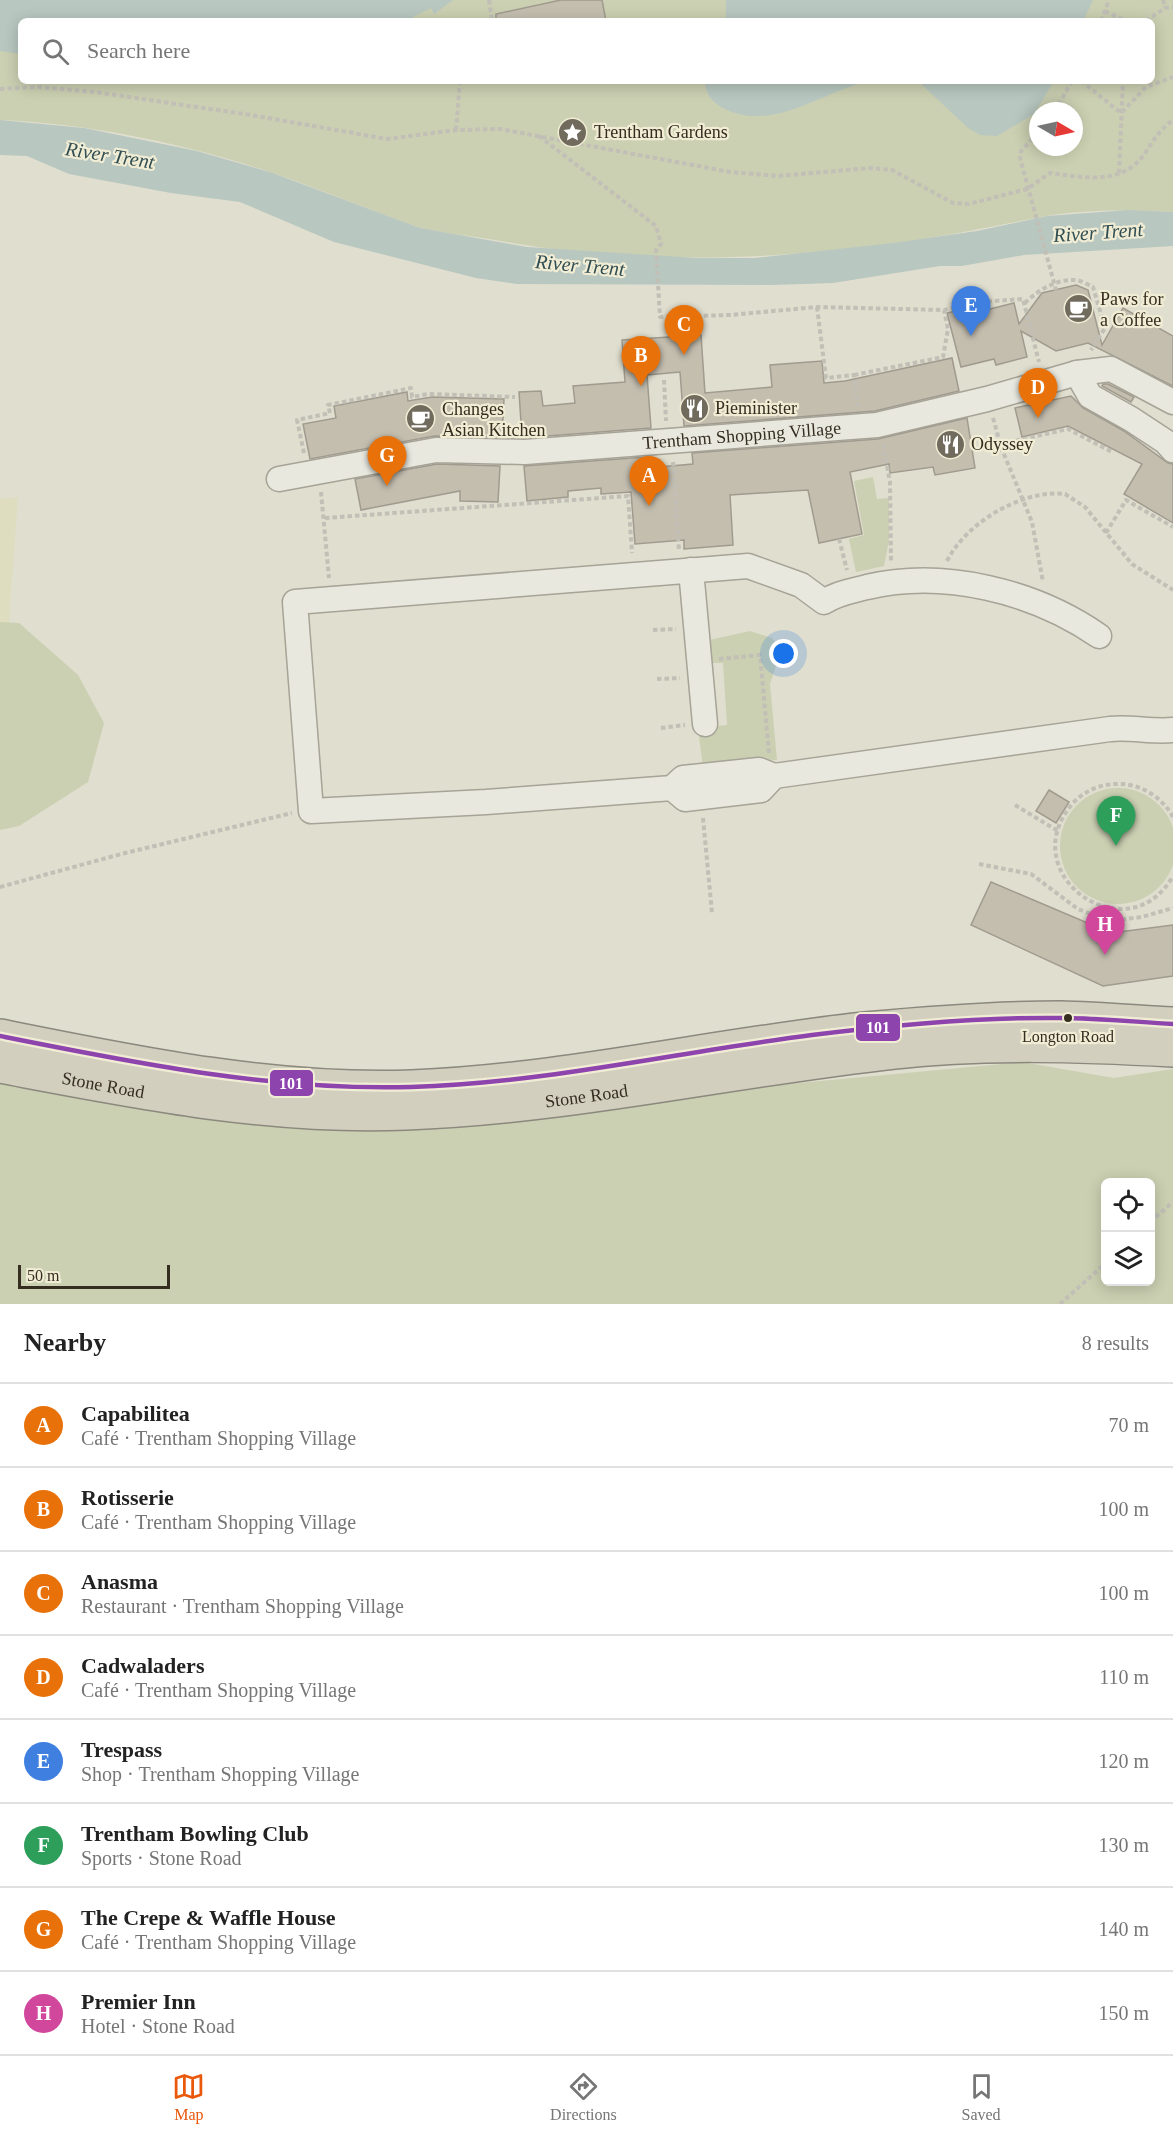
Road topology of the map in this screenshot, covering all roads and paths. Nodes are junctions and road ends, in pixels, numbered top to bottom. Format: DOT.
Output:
graph roads {
  1 [pos="489,0"];
  2 [pos="1109,0"];
  3 [pos="1162,0"];
  4 [pos="1173,6"];
  5 [pos="1165,8"];
  6 [pos="1105,11"];
  7 [pos="492,18"];
  8 [pos="1102,18"];
  9 [pos="1120,18"];
  10 [pos="1150,18"];
  11 [pos="1173,77"];
  12 [pos="460,84"];
  13 [pos="1070,84"];
  14 [pos="1085,84"];
  15 [pos="1123,84"];
  16 [pos="1154,84"];
  17 [pos="1155,84"];
  18 [pos="0,89"];
  19 [pos="1060,102"];
  20 [pos="1121,113"];
  21 [pos="1173,120"];
  22 [pos="456,130"];
  23 [pos="539,135"];
  24 [pos="1029,143"];
  25 [pos="1119,173"];
  26 [pos="1028,189"];
  27 [pos="1055,287"];
  28 [pos="1025,304"];
  29 [pos="817,307"];
  30 [pos="944,310"];
  31 [pos="1077,373"];
  32 [pos="663,380"];
  33 [pos="1044,383"];
  34 [pos="515,397"];
  35 [pos="987,399"];
  36 [pos="1173,402"];
  37 [pos="880,433"];
  38 [pos="1171,440"];
  39 [pos="669,441"];
  40 [pos="1000,444"];
  41 [pos="1112,452"];
  42 [pos="306,461"];
  43 [pos="279,479"];
  44 [pos="1022,500"];
  45 [pos="323,503"];
  46 [pos="325,518"];
  47 [pos="1173,527"];
  48 [pos="1106,533"];
  49 [pos="840,538"];
  50 [pos="678,549"];
  51 [pos="632,553"];
  52 [pos="945,566"];
  53 [pos="691,570"];
  54 [pos="891,571"];
  55 [pos="329,578"];
  56 [pos="849,578"];
  57 [pos="1173,590"];
  58 [pos="1041,606"];
  59 [pos="686,628"];
  60 [pos="654,630"];
  61 [pos="1099,636"];
  62 [pos="694,669"];
  63 [pos="657,679"];
  64 [pos="700,724"];
  65 [pos="661,728"];
  66 [pos="1173,730"];
  67 [pos="772,770"];
  68 [pos="1015,805"];
  69 [pos="311,811"];
  70 [pos="1173,817"];
  71 [pos="1058,831"];
  72 [pos="979,864"];
  73 [pos="1173,876"];
  74 [pos="0,887"];
  75 [pos="1173,908"];
  76 [pos="1173,1024"];
  77 [pos="0,1036"];
  78 [pos="1173,1050"];
  79 [pos="0,1066"];
  80 [pos="1173,1202"];
  81 [pos="1155,1218"];
  82 [pos="1101,1267"];
  83 [pos="1060,1304"];
  1 -- 7 [label="path"];
  2 -- 6 [label="path"];
  3 -- 5 [label="path"];
  4 -- 5 [label="path"];
  5 -- 10 [label="path"];
  6 -- 8 [label="path"];
  6 -- 9 [label="path"];
  11 -- 17 [label="path"];
  12 -- 22 [label="path"];
  13 -- 19 [label="path"];
  14 -- 20 [label="path"];
  15 -- 20 [label="path"];
  16 -- 20 [label="path"];
  18 -- 22 [label="path"];
  20 -- 25 [label="path"];
  21 -- 25 [label="path"];
  22 -- 23 [label="path"];
  23 -- 26 [label="path"];
  23 -- 29 [label="path"];
  24 -- 26 [label="path"];
  25 -- 26 [label="path"];
  26 -- 27 [label="path"];
  27 -- 28 [label="path"];
  27 -- 31 [label="path"];
  28 -- 30 [label="path"];
  28 -- 33 [label="path"];
  29 -- 30 [label="path"];
  29 -- 30 [label="path"];
  31 -- 33 [label="street, Trentham Shopping Village"];
  31 -- 36 [label="street, Trentham Shopping Village"];
  31 -- 38 [label="street"];
  32 -- 39 [label="path"];
  33 -- 35 [label="street, Trentham Shopping Village"];
  34 -- 42 [label="path"];
  35 -- 39 [label="street, Trentham Shopping Village"];
  35 -- 40 [label="path"];
  37 -- 54 [label="path"];
  39 -- 43 [label="street, Trentham Shopping Village"];
  39 -- 50 [label="path"];
  40 -- 41 [label="path"];
  40 -- 44 [label="path"];
  44 -- 48 [label="path"];
  44 -- 52 [label="path"];
  44 -- 58 [label="path"];
  45 -- 46 [label="path"];
  46 -- 51 [label="path"];
  46 -- 55 [label="path"];
  47 -- 48 [label="path"];
  48 -- 57 [label="path"];
  49 -- 56 [label="path"];
  53 -- 58 [label="street"];
  53 -- 62 [label="street"];
  53 -- 69 [label="street"];
  58 -- 61 [label="street"];
  59 -- 60 [label="path"];
  62 -- 63 [label="path"];
  62 -- 64 [label="street"];
  62 -- 67 [label="path"];
  64 -- 65 [label="path"];
  66 -- 67 [label="street"];
  67 -- 69 [label="street"];
  68 -- 71 [label="path"];
  69 -- 74 [label="path"];
  70 -- 71 [label="path"];
  71 -- 73 [label="path"];
  72 -- 75 [label="path"];
  76 -- 77 [label="highway, Stone Road"];
  78 -- 79 [label="highway, Stone Road"];
  80 -- 81 [label="path"];
  82 -- 83 [label="path"];
}
